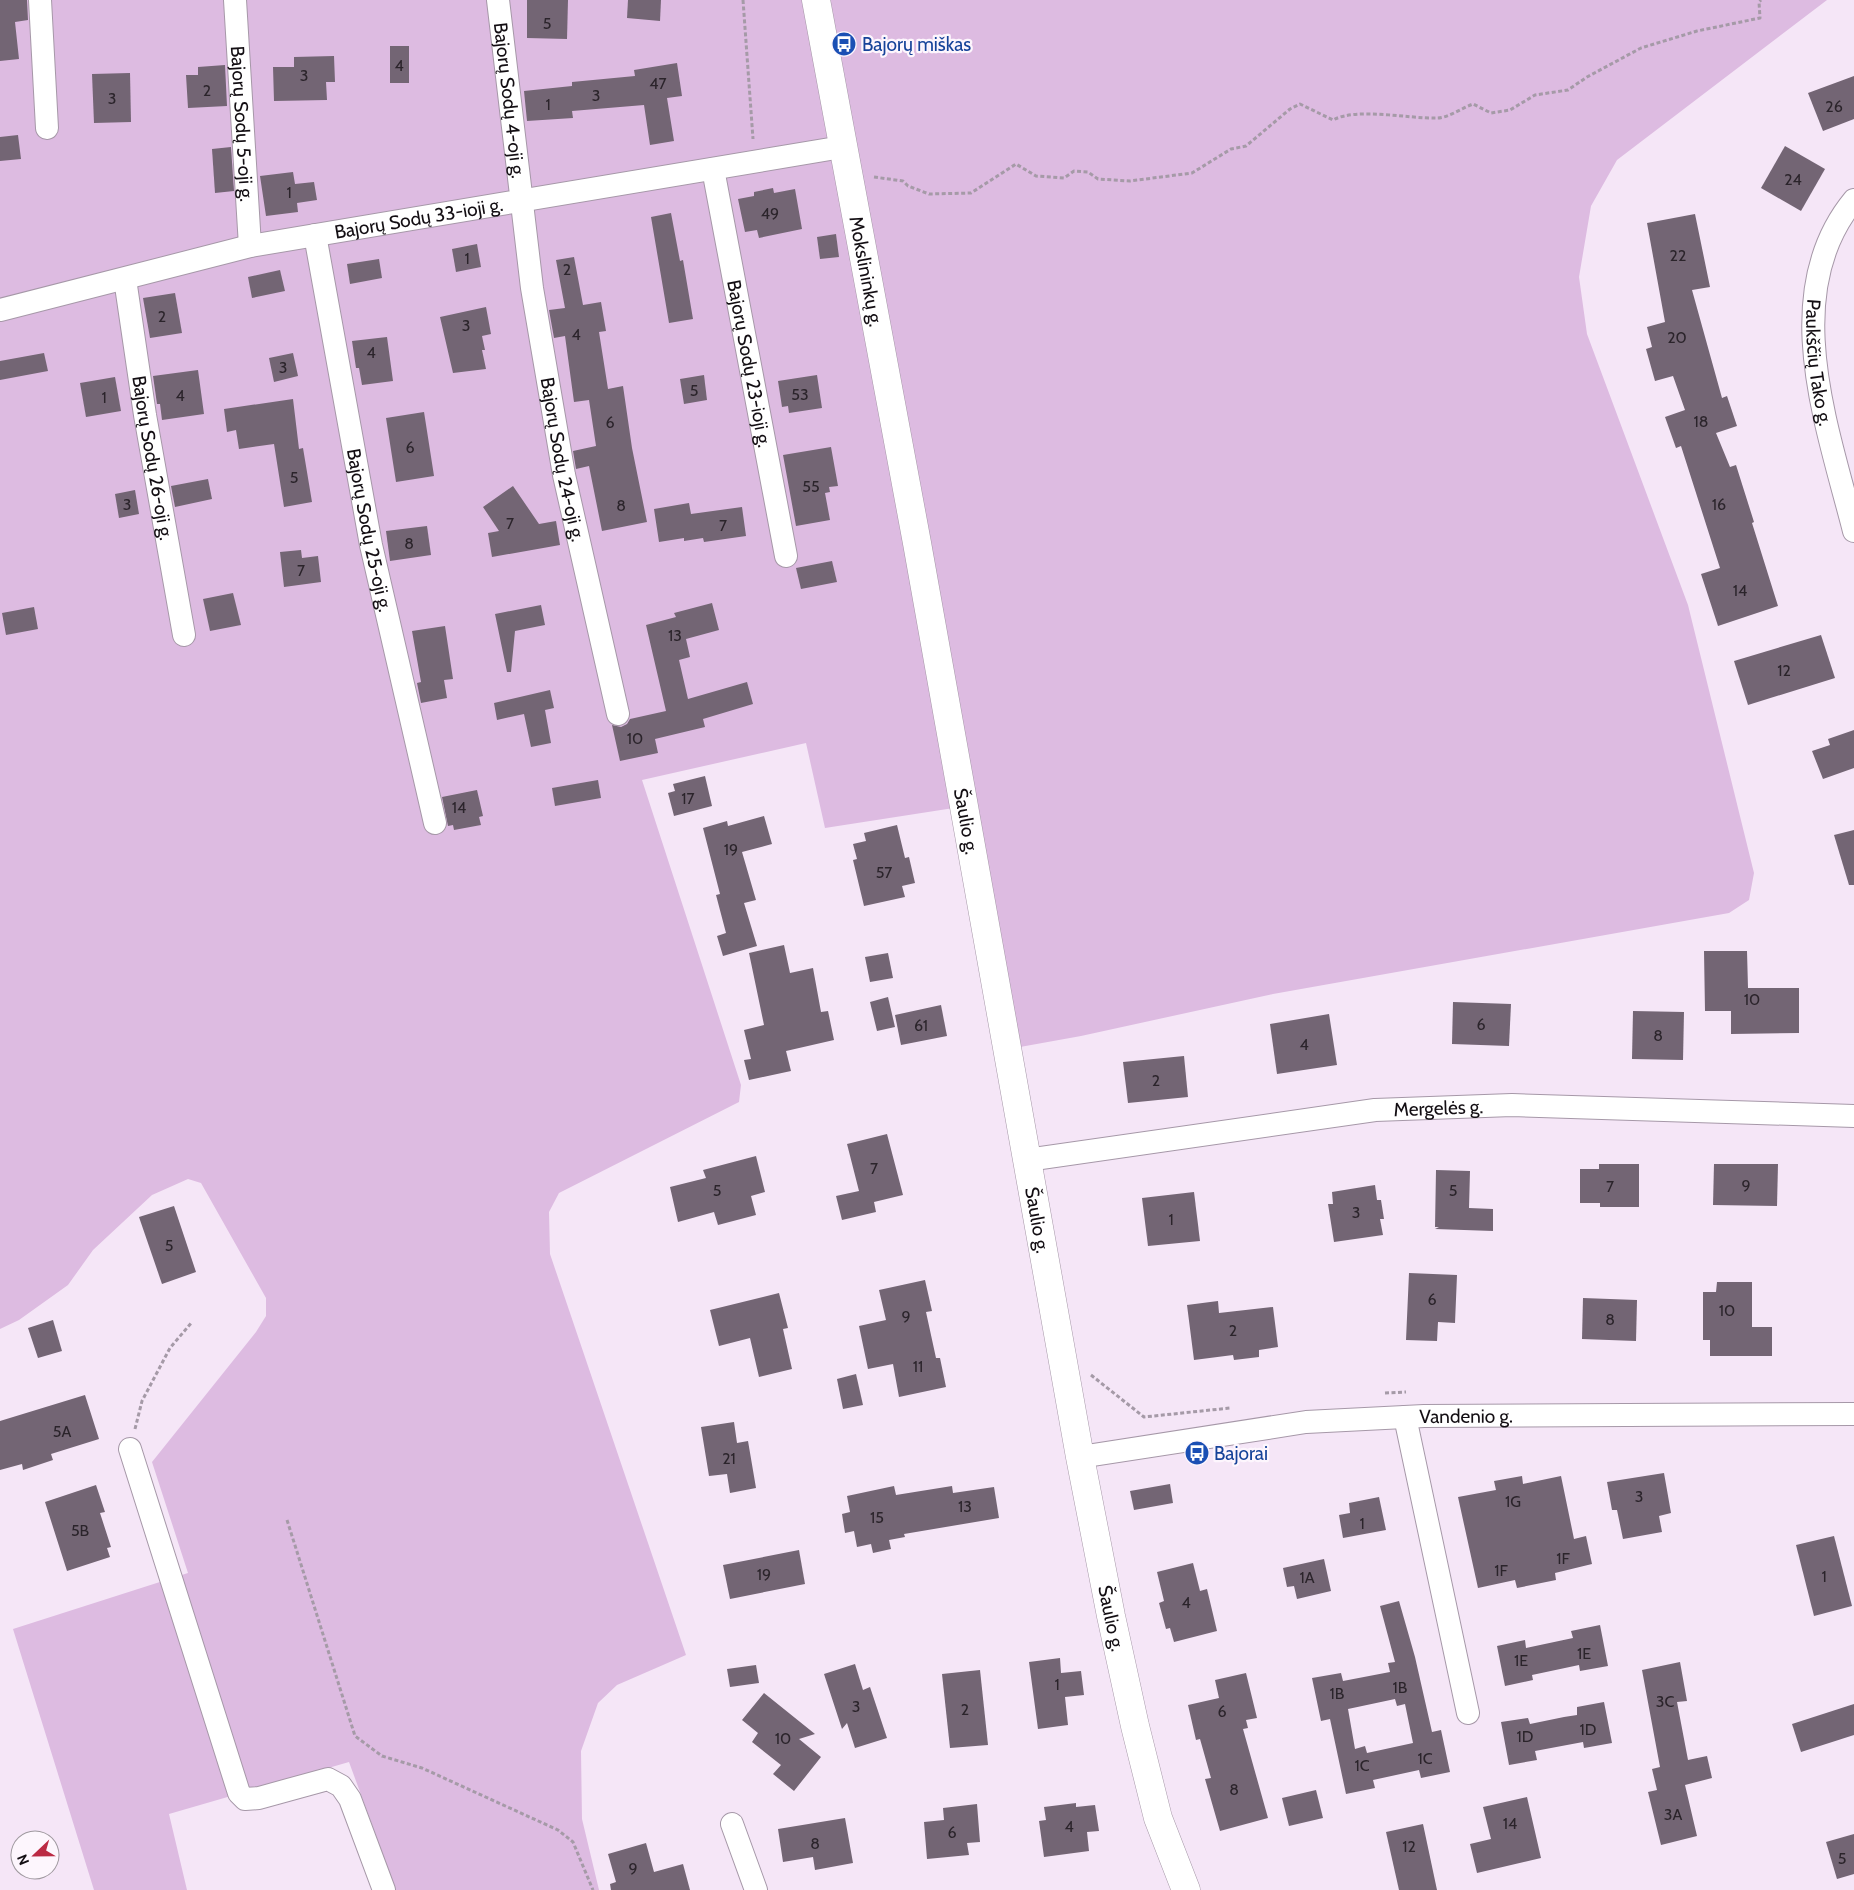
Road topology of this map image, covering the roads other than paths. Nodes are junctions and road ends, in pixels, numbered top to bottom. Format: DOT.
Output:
graph roads {
  1 [pos="40,0"];
  2 [pos="235,0"];
  3 [pos="498,0"];
  4 [pos="816,0"];
  5 [pos="47,128"];
  6 [pos="842,147"];
  7 [pos="713,169"];
  8 [pos="521,200"];
  9 [pos="1854,200"];
  10 [pos="315,235"];
  11 [pos="250,246"];
  12 [pos="125,279"];
  13 [pos="0,310"];
  14 [pos="1854,531"];
  15 [pos="917,543"];
  16 [pos="786,556"];
  17 [pos="184,636"];
  18 [pos="618,714"];
  19 [pos="435,823"];
  20 [pos="1854,1116"];
  21 [pos="1026,1160"];
  22 [pos="1854,1414"];
  23 [pos="1405,1417"];
  24 [pos="130,1449"];
  25 [pos="1080,1457"];
  26 [pos="1468,1713"];
  27 [pos="732,1824"];
  28 [pos="1180,1888"];
  29 [pos="384,1890"];
  30 [pos="756,1890"];
  1 -- 5 [label="street"];
  2 -- 11 [label="street, Bajorų Sodų 5-oji g."];
  3 -- 8 [label="street, Bajorų Sodų 4-oji g."];
  4 -- 6 [label="street, Mokslininkų g."];
  6 -- 7 [label="street, Bajorų Sodų 33-ioji g."];
  6 -- 15 [label="street, Mokslininkų g."];
  7 -- 8 [label="street, Bajorų Sodų 33-ioji g."];
  7 -- 16 [label="street, Bajorų Sodų 23-ioji g."];
  8 -- 10 [label="street, Bajorų Sodų 33-ioji g."];
  8 -- 18 [label="street, Bajorų Sodų 24-oji g."];
  9 -- 14 [label="street, Paukščių Tako g."];
  10 -- 11 [label="street, Bajorų Sodų 33-ioji g."];
  10 -- 19 [label="street, Bajorų Sodų 25-oji g."];
  11 -- 12 [label="street, Bajorų Sodų 33-ioji g."];
  12 -- 13 [label="street, Bajorų Sodų 33-ioji g."];
  12 -- 17 [label="street, Bajorų Sodų 26-oji g."];
  15 -- 21 [label="street, Šaulio g."];
  20 -- 21 [label="street, Mergelės g."];
  21 -- 25 [label="street, Šaulio g."];
  22 -- 23 [label="street, Vandenio g."];
  23 -- 25 [label="street, Vandenio g."];
  23 -- 26 [label="street"];
  24 -- 29 [label="street"];
  25 -- 28 [label="street, Šaulio g."];
  27 -- 30 [label="street"];
}
